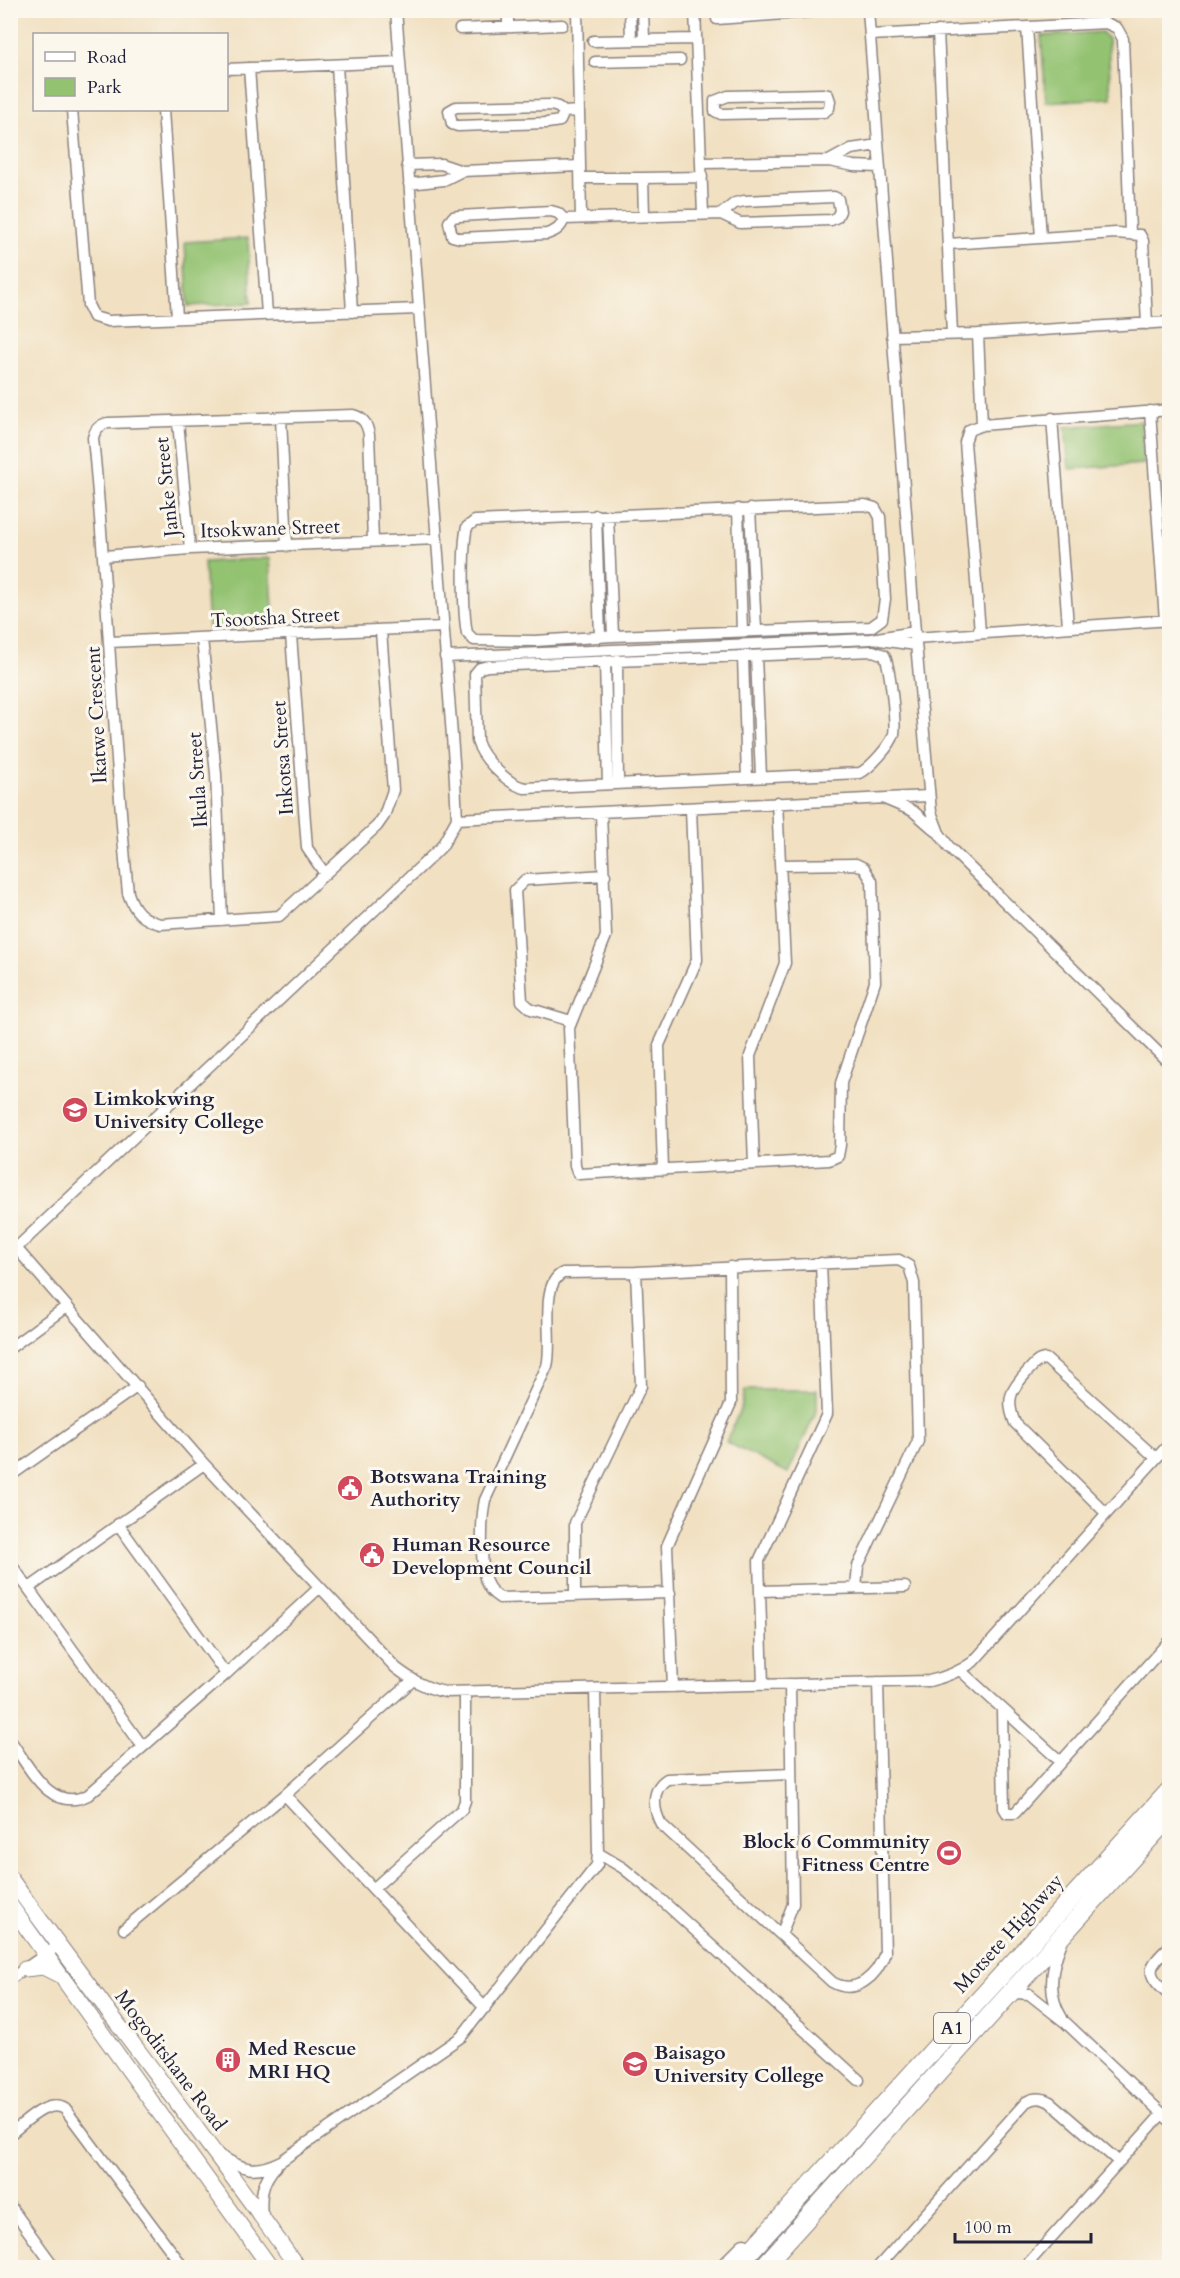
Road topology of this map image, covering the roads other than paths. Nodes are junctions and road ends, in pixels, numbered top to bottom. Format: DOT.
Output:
graph roads {
  1 [pos="396,10"];
  2 [pos="508,10"];
  3 [pos="577,10"];
  4 [pos="630,10"];
  5 [pos="643,10"];
  6 [pos="695,10"];
  7 [pos="868,10"];
  8 [pos="810,12"];
  9 [pos="762,13"];
  10 [pos="717,19"];
  11 [pos="562,25"];
  12 [pos="508,27"];
  13 [pos="1027,27"];
  14 [pos="460,29"];
  15 [pos="938,31"];
  16 [pos="870,35"];
  17 [pos="647,39"];
  18 [pos="664,39"];
  19 [pos="695,39"];
  20 [pos="607,40"];
  21 [pos="627,40"];
  22 [pos="593,41"];
  23 [pos="664,60"];
  24 [pos="680,60"];
  25 [pos="625,61"];
  26 [pos="650,61"];
  27 [pos="399,62"];
  28 [pos="595,62"];
  29 [pos="608,62"];
  30 [pos="337,65"];
  31 [pos="249,68"];
  32 [pos="228,69"];
  33 [pos="775,95"];
  34 [pos="505,106"];
  35 [pos="713,107"];
  36 [pos="699,108"];
  37 [pos="72,111"];
  38 [pos="163,111"];
  39 [pos="579,111"];
  40 [pos="564,112"];
  41 [pos="776,113"];
  42 [pos="505,124"];
  43 [pos="878,145"];
  44 [pos="829,161"];
  45 [pos="702,163"];
  46 [pos="407,165"];
  47 [pos="580,166"];
  48 [pos="879,167"];
  49 [pos="462,171"];
  50 [pos="702,177"];
  51 [pos="581,178"];
  52 [pos="643,178"];
  53 [pos="409,184"];
  54 [pos="703,214"];
  55 [pos="721,214"];
  56 [pos="644,215"];
  57 [pos="581,218"];
  58 [pos="564,219"];
  59 [pos="1130,233"];
  60 [pos="1041,238"];
  61 [pos="948,244"];
  62 [pos="418,309"];
  63 [pos="352,312"];
  64 [pos="267,314"];
  65 [pos="177,317"];
  66 [pos="1170,322"];
  67 [pos="1146,324"];
  68 [pos="952,334"];
  69 [pos="978,334"];
  70 [pos="892,336"];
  71 [pos="1170,410"];
  72 [pos="1150,411"];
  73 [pos="281,418"];
  74 [pos="1052,418"];
  75 [pos="178,422"];
  76 [pos="982,424"];
  77 [pos="738,509"];
  78 [pos="750,509"];
  79 [pos="596,515"];
  80 [pos="608,515"];
  81 [pos="437,539"];
  82 [pos="373,541"];
  83 [pos="286,546"];
  84 [pos="190,549"];
  85 [pos="104,556"];
  86 [pos="1167,620"];
  87 [pos="1068,626"];
  88 [pos="443,627"];
  89 [pos="820,628"];
  90 [pos="756,630"];
  91 [pos="381,631"];
  92 [pos="742,631"];
  93 [pos="980,632"];
  94 [pos="678,634"];
  95 [pos="291,635"];
  96 [pos="613,636"];
  97 [pos="600,637"];
  98 [pos="915,638"];
  99 [pos="202,639"];
  100 [pos="536,641"];
  101 [pos="821,641"];
  102 [pos="110,642"];
  103 [pos="680,653"];
  104 [pos="822,653"];
  105 [pos="756,656"];
  106 [pos="445,657"];
  107 [pos="743,657"];
  108 [pos="536,659"];
  109 [pos="617,660"];
  110 [pos="605,661"];
  111 [pos="761,777"];
  112 [pos="747,778"];
  113 [pos="613,784"];
  114 [pos="928,796"];
  115 [pos="882,798"];
  116 [pos="777,802"];
  117 [pos="691,809"];
  118 [pos="601,813"];
  119 [pos="457,819"];
  120 [pos="939,833"];
  121 [pos="781,865"];
  122 [pos="325,874"];
  123 [pos="604,875"];
  124 [pos="222,920"];
  125 [pos="571,1021"];
  126 [pos="1170,1064"];
  127 [pos="754,1164"];
  128 [pos="663,1170"];
  129 [pos="14,1252"];
  130 [pos="821,1263"];
  131 [pos="730,1268"];
  132 [pos="636,1272"];
  133 [pos="66,1306"];
  134 [pos="10,1347"];
  135 [pos="138,1386"];
  136 [pos="1170,1443"];
  137 [pos="1156,1458"];
  138 [pos="204,1464"];
  139 [pos="10,1476"];
  140 [pos="1107,1513"];
  141 [pos="118,1524"];
  142 [pos="10,1563"];
  143 [pos="320,1587"];
  144 [pos="905,1587"];
  145 [pos="29,1588"];
  146 [pos="856,1588"];
  147 [pos="760,1591"];
  148 [pos="669,1593"];
  149 [pos="575,1596"];
  150 [pos="1170,1640"];
  151 [pos="961,1671"];
  152 [pos="226,1674"];
  153 [pos="412,1681"];
  154 [pos="878,1682"];
  155 [pos="790,1684"];
  156 [pos="763,1685"];
  157 [pos="673,1687"];
  158 [pos="595,1689"];
  159 [pos="465,1693"];
  160 [pos="1002,1710"];
  161 [pos="10,1740"];
  162 [pos="143,1747"];
  163 [pos="1060,1761"];
  164 [pos="791,1774"];
  165 [pos="1170,1790"];
  166 [pos="285,1795"];
  167 [pos="1170,1816"];
  168 [pos="598,1853"];
  169 [pos="10,1878"];
  170 [pos="373,1889"];
  171 [pos="10,1905"];
  172 [pos="124,1929"];
  173 [pos="1065,1933"];
  174 [pos="781,1935"];
  175 [pos="1170,1946"];
  176 [pos="52,1950"];
  177 [pos="25,1969"];
  178 [pos="64,1978"];
  179 [pos="10,1979"];
  180 [pos="1170,1996"];
  181 [pos="1005,1997"];
  182 [pos="484,2008"];
  183 [pos="1066,2023"];
  184 [pos="859,2080"];
  185 [pos="1166,2118"];
  186 [pos="10,2134"];
  187 [pos="214,2152"];
  188 [pos="281,2161"];
  189 [pos="1119,2162"];
  190 [pos="828,2165"];
  191 [pos="10,2206"];
  192 [pos="262,2216"];
  193 [pos="55,2268"];
  194 [pos="184,2268"];
  195 [pos="271,2268"];
  196 [pos="298,2268"];
  197 [pos="723,2268"];
  198 [pos="735,2268"];
  199 [pos="762,2268"];
  200 [pos="877,2268"];
  201 [pos="1024,2268"];
  1 -- 27 [label="street"];
  2 -- 12 [label="street"];
  3 -- 39 [label="street"];
  4 -- 21 [label="street"];
  5 -- 17 [label="street"];
  6 -- 19 [label="street"];
  7 -- 16 [label="street"];
  8 -- 9 [label="street"];
  9 -- 10 [label="street"];
  11 -- 12 [label="street"];
  12 -- 14 [label="street"];
  13 -- 15 [label="street"];
  13 -- 59 [label="street"];
  13 -- 60 [label="street"];
  15 -- 16 [label="street"];
  15 -- 61 [label="street"];
  16 -- 43 [label="street"];
  17 -- 18 [label="street"];
  17 -- 21 [label="street"];
  17 -- 26 [label="street"];
  18 -- 19 [label="street"];
  18 -- 23 [label="street"];
  19 -- 36 [label="street"];
  20 -- 21 [label="street"];
  20 -- 22 [label="street"];
  20 -- 29 [label="street"];
  21 -- 25 [label="street"];
  23 -- 24 [label="street"];
  23 -- 26 [label="street"];
  25 -- 26 [label="street"];
  25 -- 29 [label="street"];
  27 -- 30 [label="street"];
  27 -- 46 [label="street"];
  28 -- 29 [label="street"];
  30 -- 31 [label="street"];
  30 -- 63 [label="street"];
  31 -- 32 [label="street"];
  31 -- 64 [label="street"];
  33 -- 35 [label="street"];
  33 -- 41 [label="street"];
  33 -- 41 [label="street"];
  34 -- 40 [label="street"];
  34 -- 42 [label="street"];
  34 -- 42 [label="street"];
  35 -- 36 [label="street"];
  35 -- 41 [label="street"];
  36 -- 45 [label="street"];
  37 -- 65 [label="street"];
  38 -- 65 [label="street"];
  39 -- 40 [label="street"];
  39 -- 47 [label="street"];
  40 -- 42 [label="street"];
  43 -- 44 [label="street"];
  43 -- 48 [label="street"];
  44 -- 45 [label="street"];
  44 -- 48 [label="street"];
  45 -- 50 [label="street"];
  46 -- 49 [label="street"];
  46 -- 53 [label="street"];
  47 -- 49 [label="street"];
  47 -- 51 [label="street"];
  48 -- 70 [label="street"];
  49 -- 53 [label="street"];
  50 -- 52 [label="street"];
  50 -- 54 [label="street"];
  51 -- 52 [label="street"];
  51 -- 57 [label="street"];
  52 -- 56 [label="street"];
  53 -- 62 [label="street"];
  54 -- 55 [label="street"];
  54 -- 56 [label="street"];
  55 -- 55 [label="street"];
  56 -- 57 [label="street"];
  57 -- 58 [label="street"];
  58 -- 58 [label="street"];
  59 -- 60 [label="street"];
  59 -- 67 [label="street"];
  60 -- 61 [label="street"];
  61 -- 68 [label="street"];
  62 -- 63 [label="street"];
  62 -- 81 [label="street"];
  63 -- 64 [label="street"];
  64 -- 65 [label="street"];
  66 -- 67 [label="street"];
  67 -- 69 [label="street"];
  68 -- 69 [label="street"];
  68 -- 70 [label="street"];
  69 -- 76 [label="street"];
  70 -- 98 [label="street"];
  71 -- 72 [label="street"];
  72 -- 74 [label="street"];
  72 -- 86 [label="street"];
  73 -- 75 [label="street, Ikatwe Crescent"];
  73 -- 82 [label="street, Ikatwe Crescent"];
  73 -- 83 [label="street"];
  74 -- 76 [label="street"];
  74 -- 87 [label="street"];
  75 -- 84 [label="street, Janke Street"];
  75 -- 85 [label="street, Ikatwe Crescent"];
  76 -- 93 [label="street"];
  77 -- 78 [label="street"];
  77 -- 80 [label="street"];
  77 -- 92 [label="street"];
  78 -- 89 [label="street"];
  78 -- 90 [label="street"];
  79 -- 80 [label="street"];
  79 -- 97 [label="street"];
  79 -- 100 [label="street"];
  80 -- 96 [label="street"];
  81 -- 82 [label="street, Itsokwane Street"];
  81 -- 88 [label="street"];
  82 -- 83 [label="street, Itsokwane Street"];
  83 -- 84 [label="street, Itsokwane Street"];
  84 -- 85 [label="street, Itsokwane Street"];
  85 -- 102 [label="street, Ikatwe Crescent"];
  86 -- 87 [label="street"];
  87 -- 93 [label="street"];
  88 -- 91 [label="street, Tsootsha Street"];
  88 -- 106 [label="street"];
  89 -- 90 [label="street"];
  89 -- 101 [label="street"];
  90 -- 92 [label="street"];
  91 -- 95 [label="street, Tsootsha Street"];
  91 -- 122 [label="street, Ikatwe Crescent"];
  92 -- 94 [label="street"];
  93 -- 98 [label="street"];
  94 -- 96 [label="street"];
  94 -- 103 [label="street"];
  95 -- 99 [label="street, Tsootsha Street"];
  95 -- 122 [label="street, Inkotsa Street"];
  96 -- 97 [label="street"];
  97 -- 100 [label="street"];
  98 -- 101 [label="street"];
  98 -- 114 [label="street"];
  99 -- 102 [label="street, Tsootsha Street"];
  99 -- 124 [label="street, Ikula Street"];
  100 -- 108 [label="street"];
  101 -- 103 [label="street"];
  101 -- 104 [label="street"];
  102 -- 124 [label="street, Ikatwe Crescent"];
  103 -- 107 [label="street"];
  103 -- 108 [label="street"];
  103 -- 109 [label="street"];
  104 -- 105 [label="street"];
  104 -- 111 [label="street"];
  105 -- 107 [label="street"];
  105 -- 111 [label="street"];
  106 -- 108 [label="street"];
  106 -- 119 [label="street"];
  107 -- 112 [label="street"];
  108 -- 110 [label="street"];
  108 -- 113 [label="street"];
  109 -- 110 [label="street"];
  109 -- 113 [label="street"];
  110 -- 113 [label="street"];
  111 -- 112 [label="street"];
  112 -- 113 [label="street"];
  114 -- 115 [label="street"];
  114 -- 120 [label="street"];
  115 -- 116 [label="street"];
  115 -- 120 [label="street"];
  116 -- 117 [label="street"];
  116 -- 121 [label="street"];
  117 -- 118 [label="street"];
  117 -- 128 [label="street"];
  118 -- 119 [label="street"];
  118 -- 123 [label="street"];
  119 -- 129 [label="street"];
  120 -- 126 [label="street"];
  121 -- 127 [label="street"];
  121 -- 127 [label="street"];
  122 -- 124 [label="street, Ikatwe Crescent"];
  123 -- 125 [label="street"];
  123 -- 125 [label="street"];
  125 -- 128 [label="street"];
  127 -- 128 [label="street"];
  129 -- 133 [label="street"];
  130 -- 131 [label="street"];
  130 -- 146 [label="street"];
  130 -- 147 [label="street"];
  131 -- 132 [label="street"];
  131 -- 148 [label="street"];
  132 -- 149 [label="street"];
  132 -- 149 [label="street"];
  133 -- 134 [label="street"];
  133 -- 135 [label="street"];
  135 -- 138 [label="street"];
  135 -- 139 [label="street"];
  136 -- 137 [label="street"];
  137 -- 140 [label="street"];
  137 -- 140 [label="street"];
  138 -- 141 [label="street"];
  138 -- 143 [label="street"];
  140 -- 151 [label="street"];
  141 -- 145 [label="street"];
  141 -- 152 [label="street"];
  142 -- 145 [label="street"];
  143 -- 152 [label="street"];
  143 -- 153 [label="street"];
  144 -- 146 [label="street"];
  145 -- 162 [label="street"];
  146 -- 147 [label="street"];
  147 -- 156 [label="street"];
  148 -- 149 [label="street"];
  148 -- 157 [label="street"];
  150 -- 163 [label="street"];
  151 -- 154 [label="street"];
  151 -- 160 [label="street"];
  152 -- 162 [label="street"];
  153 -- 159 [label="street"];
  153 -- 166 [label="street"];
  154 -- 155 [label="street"];
  154 -- 174 [label="street"];
  155 -- 156 [label="street"];
  155 -- 164 [label="street"];
  156 -- 157 [label="street"];
  157 -- 158 [label="street"];
  158 -- 159 [label="street"];
  158 -- 168 [label="street"];
  159 -- 170 [label="street"];
  160 -- 163 [label="street"];
  160 -- 163 [label="street"];
  161 -- 162 [label="street"];
  164 -- 174 [label="street"];
  164 -- 174 [label="street"];
  165 -- 190 [label="highway, Motsete Highway / A1"];
  166 -- 170 [label="street"];
  166 -- 172 [label="street"];
  167 -- 173 [label="highway, Motsete Highway / A1"];
  168 -- 182 [label="street"];
  168 -- 184 [label="street"];
  169 -- 176 [label="main road, Mogoditshane Road"];
  170 -- 182 [label="street"];
  171 -- 176 [label="main road, Mogoditshane Road"];
  173 -- 181 [label="highway, Motsete Highway / A1"];
  173 -- 183 [label="street"];
  175 -- 180 [label="street"];
  176 -- 177 [label="street"];
  176 -- 178 [label="main road, Mogoditshane Road"];
  176 -- 187 [label="main road, Mogoditshane Road"];
  177 -- 178 [label="main road"];
  177 -- 179 [label="street"];
  178 -- 195 [label="main road, Mogoditshane Road"];
  181 -- 183 [label="street"];
  181 -- 199 [label="highway, Motsete Highway / A1"];
  182 -- 188 [label="street"];
  183 -- 185 [label="street"];
  185 -- 189 [label="street"];
  186 -- 194 [label="street"];
  187 -- 188 [label="street"];
  187 -- 192 [label="main road, Mogoditshane Road"];
  188 -- 192 [label="street"];
  189 -- 200 [label="street"];
  189 -- 201 [label="street"];
  190 -- 197 [label="main road"];
  190 -- 198 [label="highway, Motsete Highway / A1"];
  191 -- 193 [label="street"];
  192 -- 196 [label="main road, Mogoditshane Road"];
}
